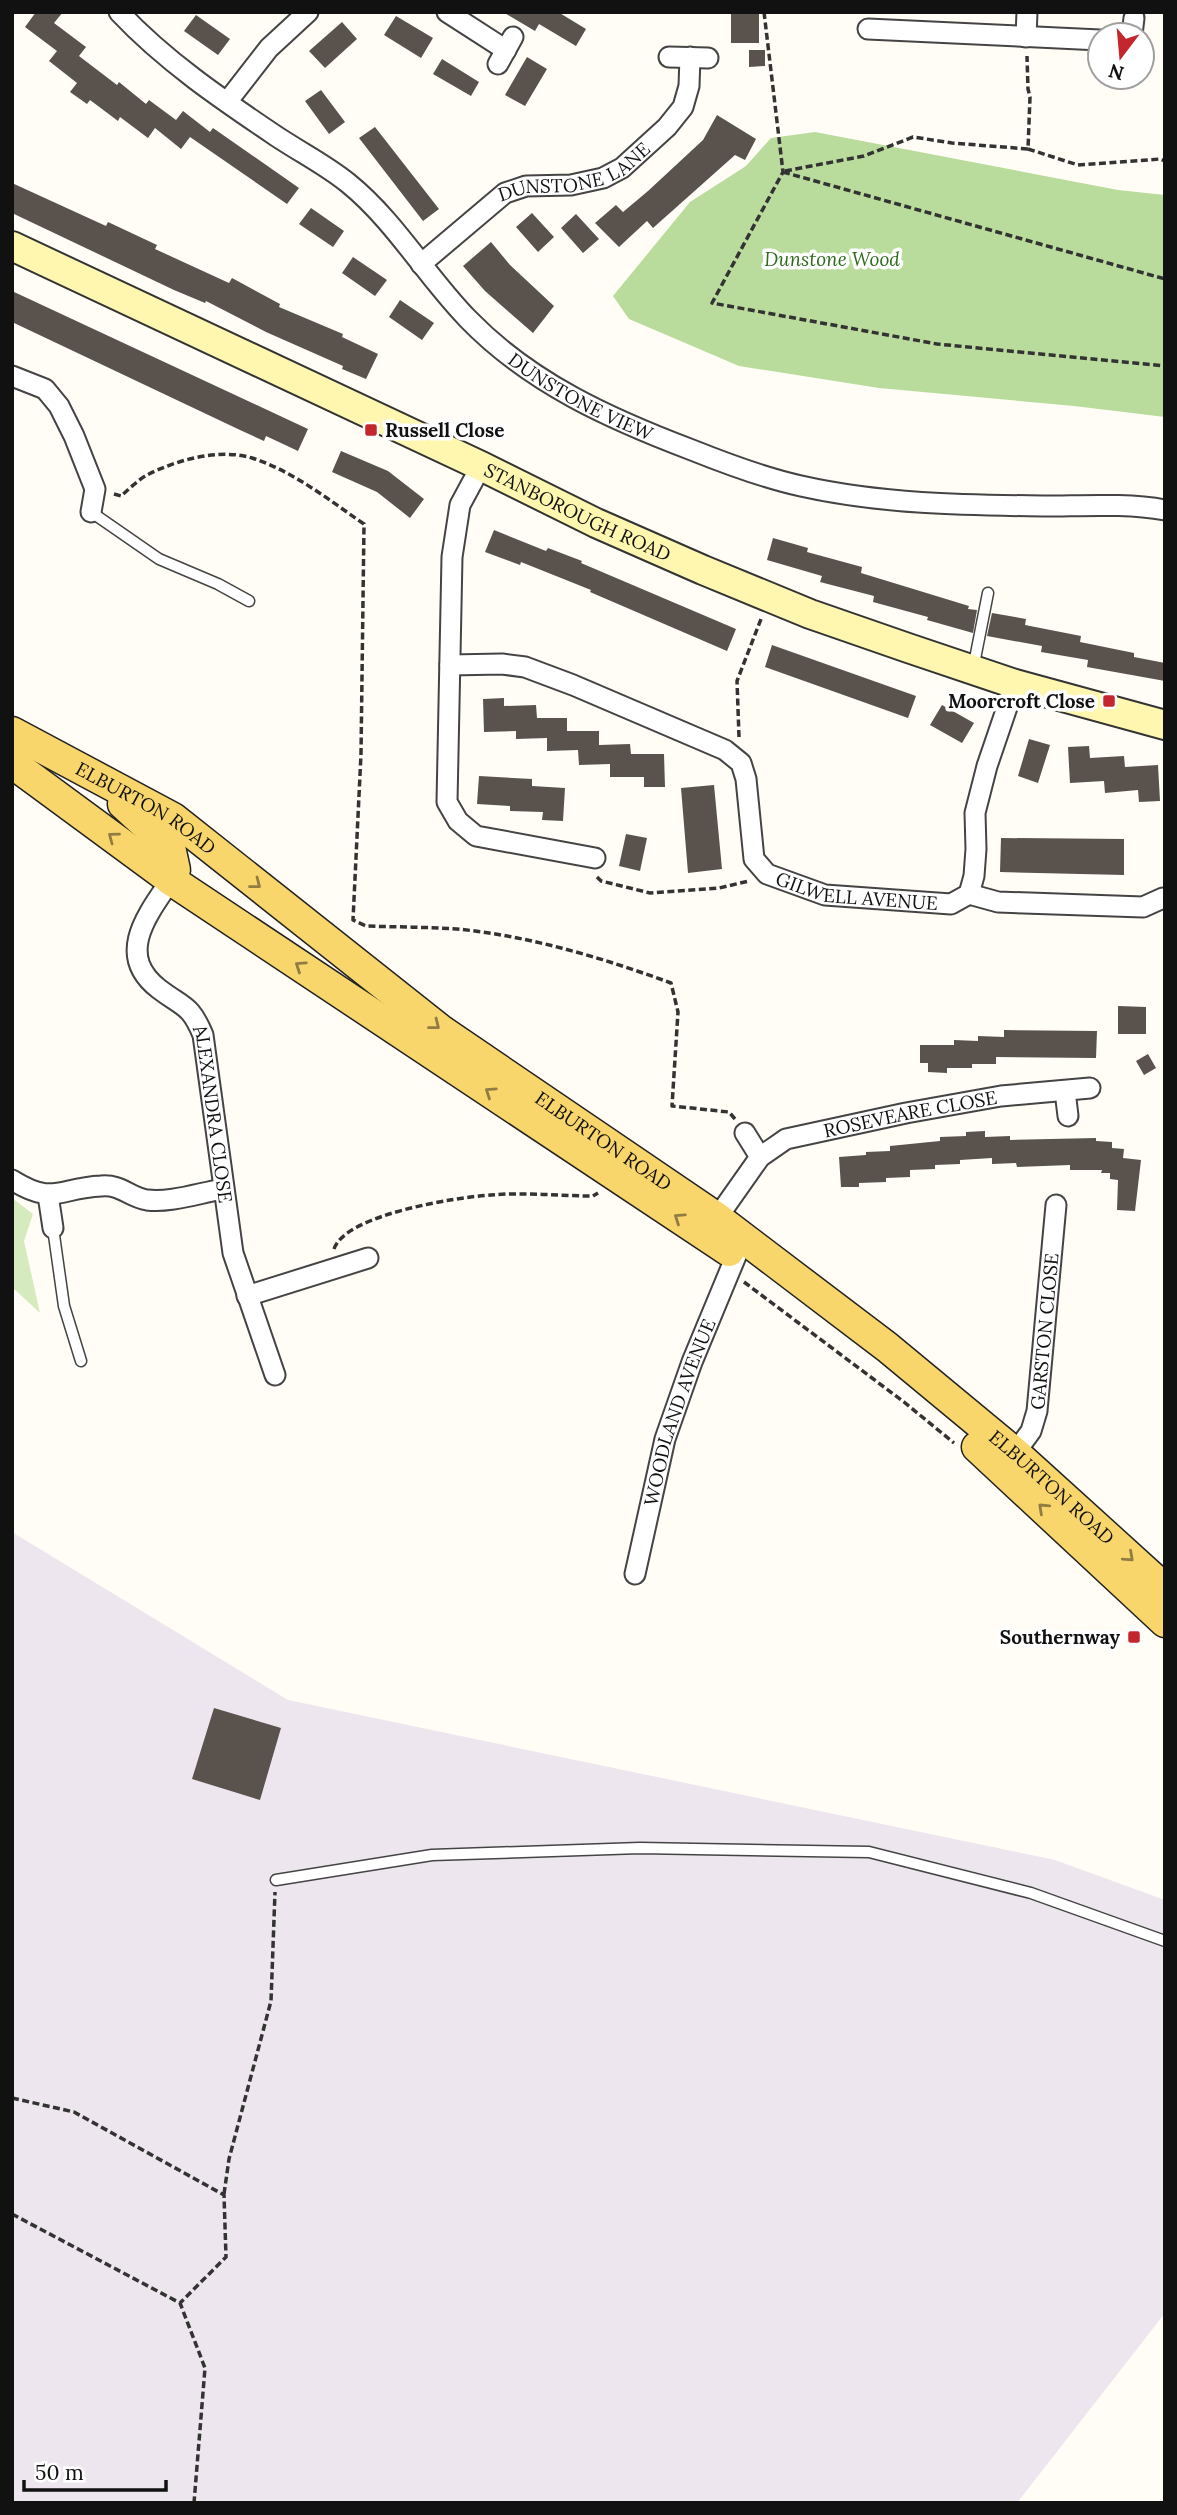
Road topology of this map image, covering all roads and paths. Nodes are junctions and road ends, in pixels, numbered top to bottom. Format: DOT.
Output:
graph roads {
  1 [pos="119,12"];
  2 [pos="308,12"];
  3 [pos="447,12"];
  4 [pos="764,12"];
  5 [pos="1027,12"];
  6 [pos="868,29"];
  7 [pos="1026,37"];
  8 [pos="1086,39"];
  9 [pos="506,50"];
  10 [pos="669,57"];
  11 [pos="227,102"];
  12 [pos="1028,149"];
  13 [pos="1165,161"];
  14 [pos="783,172"];
  15 [pos="12,246"];
  16 [pos="421,264"];
  17 [pos="1165,279"];
  18 [pos="1165,366"];
  19 [pos="12,376"];
  20 [pos="481,466"];
  21 [pos="95,489"];
  22 [pos="1165,510"];
  23 [pos="91,512"];
  24 [pos="988,593"];
  25 [pos="770,597"];
  26 [pos="249,601"];
  27 [pos="450,665"];
  28 [pos="973,670"];
  29 [pos="1015,684"];
  30 [pos="1165,724"];
  31 [pos="12,732"];
  32 [pos="737,760"];
  33 [pos="12,763"];
  34 [pos="89,773"];
  35 [pos="220,855"];
  36 [pos="595,857"];
  37 [pos="767,874"];
  38 [pos="171,880"];
  39 [pos="969,894"];
  40 [pos="1163,898"];
  41 [pos="263,942"];
  42 [pos="1090,1088"];
  43 [pos="1065,1091"];
  44 [pos="1068,1116"];
  45 [pos="745,1133"];
  46 [pos="760,1157"];
  47 [pos="617,1176"];
  48 [pos="12,1180"];
  49 [pos="223,1189"];
  50 [pos="48,1195"];
  51 [pos="1056,1205"];
  52 [pos="717,1218"];
  53 [pos="53,1228"];
  54 [pos="736,1256"];
  55 [pos="369,1258"];
  56 [pos="327,1271"];
  57 [pos="247,1296"];
  58 [pos="81,1361"];
  59 [pos="275,1375"];
  60 [pos="1015,1453"];
  61 [pos="635,1574"];
  62 [pos="1165,1589"];
  63 [pos="1165,1622"];
  64 [pos="276,1880"];
  65 [pos="1165,1941"];
  66 [pos="12,2098"];
  67 [pos="224,2195"];
  68 [pos="12,2214"];
  69 [pos="180,2303"];
  70 [pos="194,2503"];
  1 -- 11 [label="street, DUNSTONE VIEW"];
  2 -- 11 [label="street"];
  3 -- 9 [label="street"];
  4 -- 14 [label="path"];
  5 -- 7 [label="street"];
  6 -- 7 [label="street"];
  7 -- 8 [label="street"];
  7 -- 12 [label="path"];
  10 -- 16 [label="street, DUNSTONE LANE"];
  11 -- 16 [label="street, DUNSTONE VIEW"];
  12 -- 13 [label="path"];
  12 -- 14 [label="path"];
  14 -- 17 [label="path"];
  14 -- 18 [label="path"];
  15 -- 20 [label="street, STANBOROUGH ROAD"];
  16 -- 22 [label="street, DUNSTONE VIEW"];
  19 -- 21 [label="street"];
  20 -- 25 [label="street, STANBOROUGH ROAD"];
  20 -- 27 [label="street"];
  21 -- 23 [label="street"];
  21 -- 45 [label="path"];
  23 -- 26 [label="lane"];
  24 -- 28 [label="lane"];
  25 -- 28 [label="street, STANBOROUGH ROAD"];
  25 -- 32 [label="path"];
  27 -- 32 [label="street"];
  27 -- 36 [label="street"];
  28 -- 29 [label="street, STANBOROUGH ROAD"];
  29 -- 30 [label="street, STANBOROUGH ROAD"];
  29 -- 39 [label="street"];
  31 -- 34 [label="main road, ELBURTON ROAD"];
  32 -- 37 [label="street, GILWELL AVENUE"];
  38 -- 33 [label="main road, ELBURTON ROAD, one-way"];
  34 -- 35 [label="main road, ELBURTON ROAD"];
  34 -- 38 [label="main road"];
  35 -- 41 [label="main road"];
  35 -- 52 [label="main road, ELBURTON ROAD, one-way"];
  36 -- 37 [label="path"];
  37 -- 39 [label="street, GILWELL AVENUE"];
  38 -- 41 [label="main road, ELBURTON ROAD"];
  38 -- 49 [label="street, ALEXANDRA CLOSE"];
  39 -- 40 [label="street, GILWELL AVENUE"];
  47 -- 41 [label="main road, ELBURTON ROAD, one-way"];
  42 -- 43 [label="street, ROSEVEARE CLOSE"];
  43 -- 44 [label="street"];
  43 -- 46 [label="street, ROSEVEARE CLOSE"];
  45 -- 46 [label="street"];
  46 -- 52 [label="street, ROSEVEARE CLOSE"];
  54 -- 47 [label="main road, ELBURTON ROAD, one-way"];
  47 -- 56 [label="path"];
  48 -- 50 [label="street"];
  49 -- 50 [label="street"];
  49 -- 57 [label="street, ALEXANDRA CLOSE"];
  50 -- 53 [label="street"];
  51 -- 60 [label="street, GARSTON CLOSE"];
  52 -- 60 [label="main road, ELBURTON ROAD"];
  53 -- 58 [label="lane"];
  54 -- 61 [label="street, WOODLAND AVENUE"];
  63 -- 54 [label="main road, ELBURTON ROAD, one-way"];
  55 -- 56 [label="street"];
  56 -- 57 [label="street"];
  57 -- 59 [label="street, ALEXANDRA CLOSE"];
  60 -- 62 [label="main road, ELBURTON ROAD, one-way"];
  64 -- 65 [label="lane"];
  64 -- 67 [label="path"];
  66 -- 67 [label="path"];
  67 -- 69 [label="path"];
  68 -- 69 [label="path"];
  69 -- 70 [label="path"];
}
